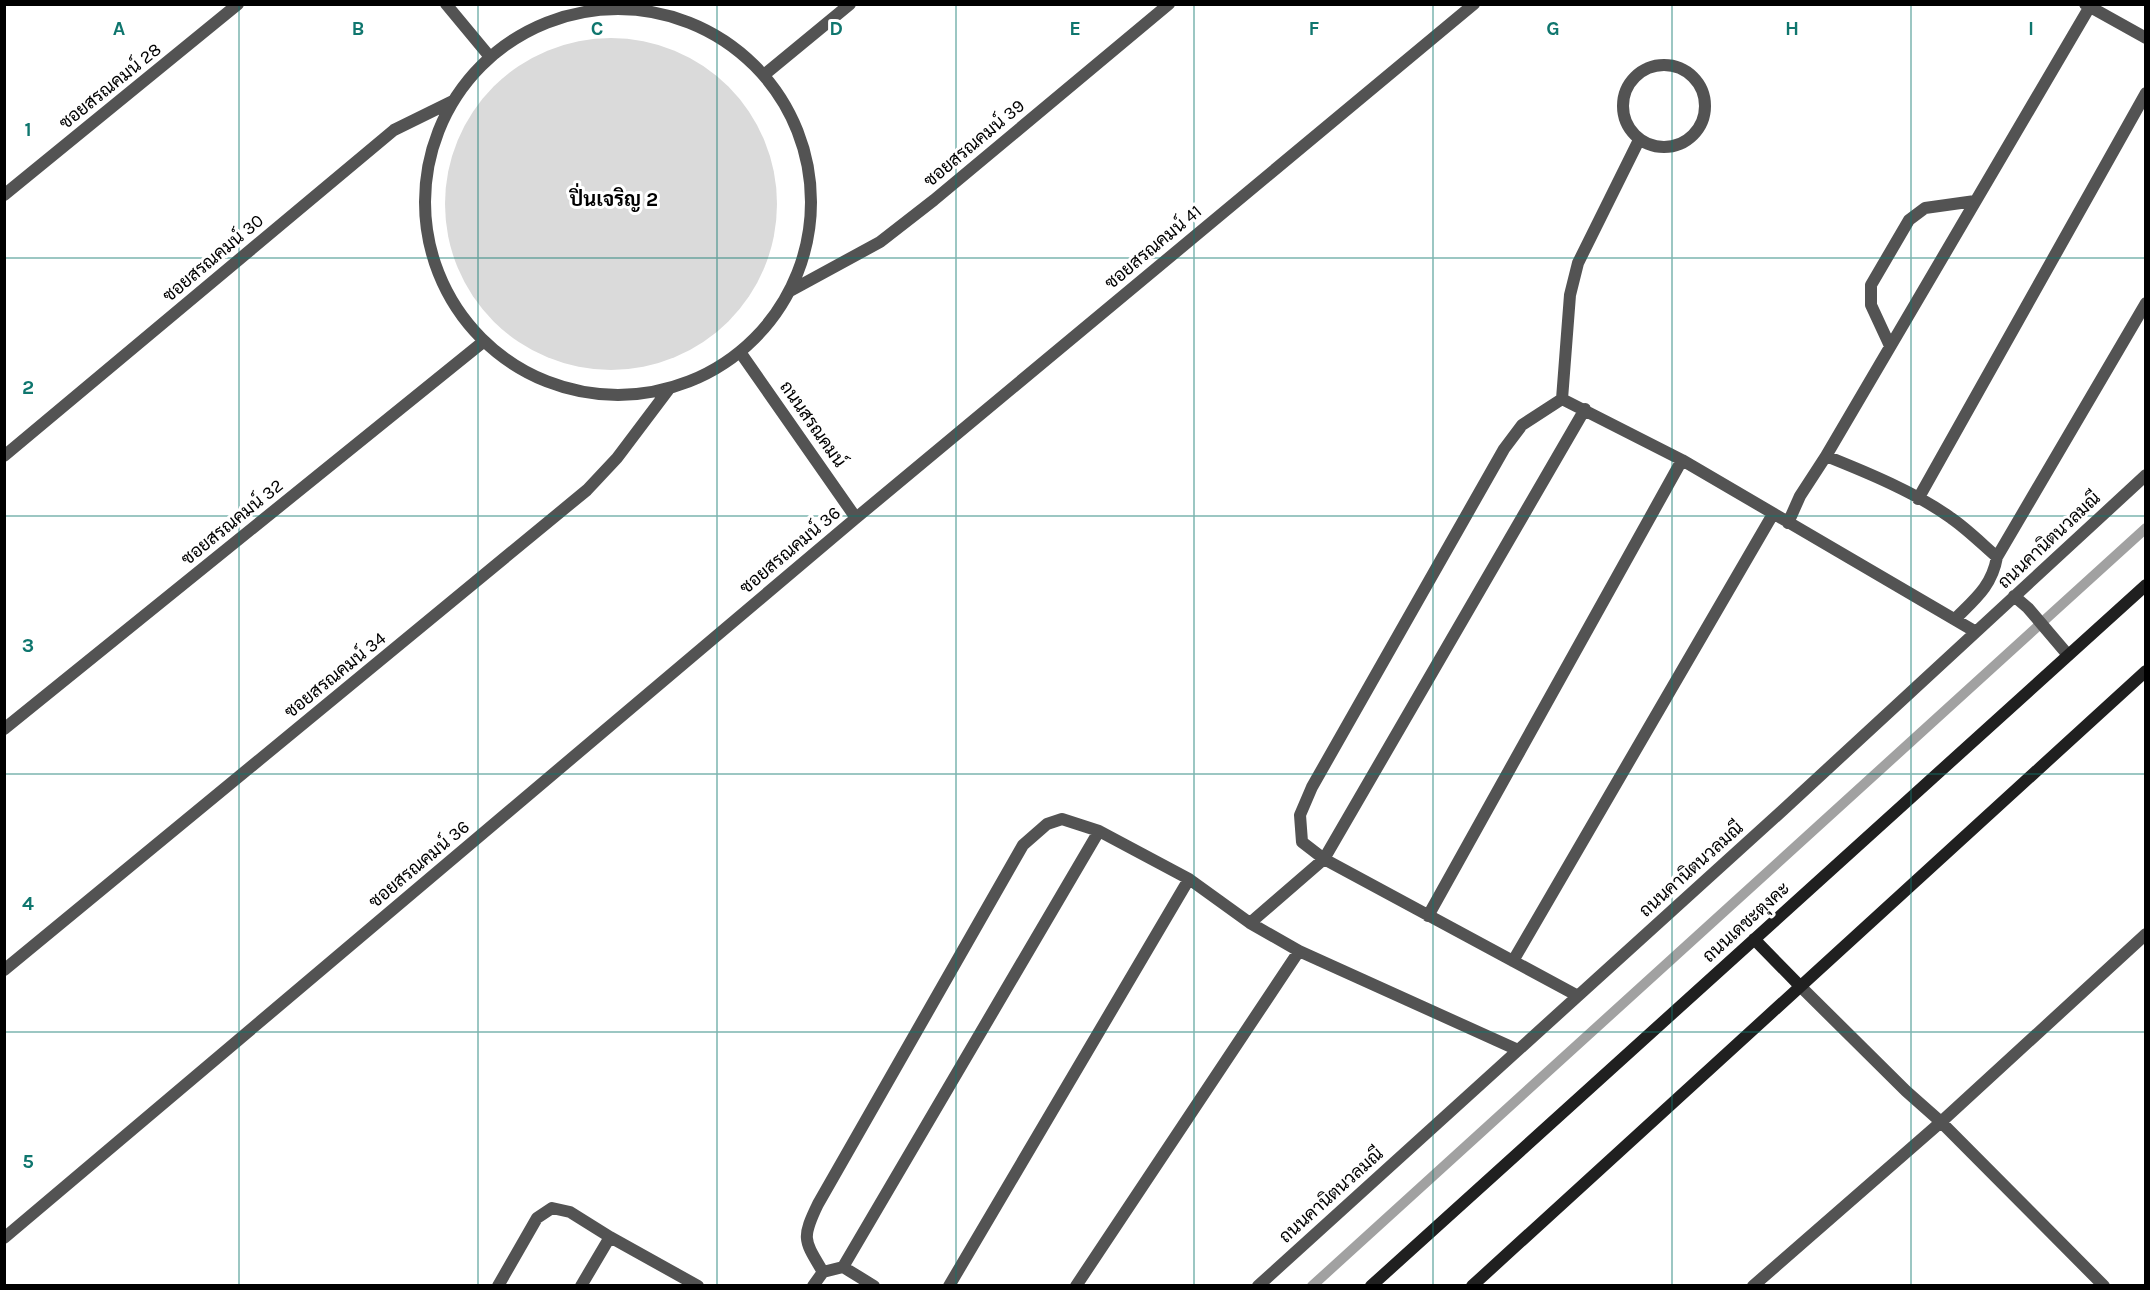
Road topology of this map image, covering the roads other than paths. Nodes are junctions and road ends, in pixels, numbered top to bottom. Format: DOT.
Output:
graph roads {
  1 [pos="238,4"];
  2 [pos="446,4"];
  3 [pos="850,4"];
  4 [pos="1169,4"];
  5 [pos="1474,4"];
  6 [pos="2087,6"];
  7 [pos="581,8"];
  8 [pos="2145,38"];
  9 [pos="490,57"];
  10 [pos="765,74"];
  11 [pos="2145,93"];
  12 [pos="453,100"];
  13 [pos="1639,140"];
  14 [pos="4,195"];
  15 [pos="1975,201"];
  16 [pos="790,291"];
  17 [pos="2145,303"];
  18 [pos="483,342"];
  19 [pos="1890,346"];
  20 [pos="740,352"];
  21 [pos="669,389"];
  22 [pos="1562,399"];
  23 [pos="1585,409"];
  24 [pos="4,456"];
  25 [pos="1826,456"];
  26 [pos="1682,460"];
  27 [pos="2145,475"];
  28 [pos="1918,498"];
  29 [pos="1773,514"];
  30 [pos="856,518"];
  31 [pos="1788,523"];
  32 [pos="1997,557"];
  33 [pos="2145,585"];
  34 [pos="2014,596"];
  35 [pos="1955,620"];
  36 [pos="1976,632"];
  37 [pos="2068,655"];
  38 [pos="2145,671"];
  39 [pos="4,729"];
  40 [pos="1099,831"];
  41 [pos="1324,859"];
  42 [pos="1189,879"];
  43 [pos="1428,916"];
  44 [pos="1250,923"];
  45 [pos="2145,934"];
  46 [pos="1755,939"];
  47 [pos="1299,951"];
  48 [pos="1513,961"];
  49 [pos="4,970"];
  50 [pos="1799,986"];
  51 [pos="1578,996"];
  52 [pos="1518,1050"];
  53 [pos="1941,1122"];
  54 [pos="610,1237"];
  55 [pos="4,1238"];
  56 [pos="843,1267"];
  57 [pos="824,1272"];
  58 [pos="498,1286"];
  59 [pos="581,1286"];
  60 [pos="698,1286"];
  61 [pos="813,1286"];
  62 [pos="874,1286"];
  63 [pos="949,1286"];
  64 [pos="1076,1286"];
  65 [pos="1258,1286"];
  66 [pos="1371,1286"];
  67 [pos="1472,1286"];
  68 [pos="1753,1286"];
  69 [pos="2103,1286"];
  1 -- 14 [label="street, ซอยสรณคมน์ 28"];
  2 -- 9 [label="street"];
  3 -- 10 [label="street"];
  4 -- 16 [label="street, ซอยสรณคมน์ 39"];
  5 -- 30 [label="street, ซอยสรณคมน์ 41"];
  6 -- 8 [label="street"];
  6 -- 15 [label="street"];
  7 -- 9 [label="street"];
  7 -- 10 [label="street"];
  9 -- 12 [label="street"];
  10 -- 16 [label="street"];
  11 -- 28 [label="street"];
  12 -- 18 [label="street"];
  12 -- 24 [label="street, ซอยสรณคมน์ 30"];
  13 -- 13 [label="street"];
  13 -- 22 [label="street"];
  15 -- 19 [label="street"];
  15 -- 19 [label="street"];
  16 -- 20 [label="street"];
  17 -- 32 [label="street"];
  18 -- 21 [label="street"];
  18 -- 39 [label="street, ซอยสรณคมน์ 32"];
  19 -- 25 [label="street"];
  20 -- 21 [label="street"];
  20 -- 30 [label="street, ถนนสรณคมน์"];
  21 -- 49 [label="street, ซอยสรณคมน์ 34"];
  22 -- 23 [label="street"];
  22 -- 41 [label="street"];
  23 -- 26 [label="street"];
  23 -- 41 [label="street"];
  25 -- 28 [label="street"];
  25 -- 31 [label="street"];
  26 -- 29 [label="street"];
  26 -- 43 [label="street"];
  27 -- 34 [label="street, ถนนคานิตนวลมณี"];
  28 -- 32 [label="street"];
  29 -- 31 [label="street"];
  29 -- 48 [label="street"];
  30 -- 55 [label="street, ซอยสรณคมน์ 36"];
  31 -- 35 [label="street"];
  32 -- 35 [label="street"];
  33 -- 37 [label="street, ถนนเดชะตุงคะ"];
  34 -- 36 [label="street, ถนนคานิตนวลมณี"];
  34 -- 37 [label="street"];
  35 -- 36 [label="street"];
  36 -- 51 [label="street, ถนนคานิตนวลมณี"];
  37 -- 46 [label="street, ถนนเดชะตุงคะ"];
  38 -- 50 [label="street"];
  40 -- 42 [label="street"];
  40 -- 56 [label="street"];
  40 -- 57 [label="street"];
  41 -- 43 [label="street"];
  41 -- 44 [label="street"];
  42 -- 44 [label="street"];
  42 -- 63 [label="street"];
  43 -- 48 [label="street"];
  44 -- 47 [label="street"];
  45 -- 53 [label="street"];
  46 -- 50 [label="street"];
  46 -- 66 [label="street, ถนนเดชะตุงคะ"];
  47 -- 52 [label="street"];
  47 -- 64 [label="street"];
  48 -- 51 [label="street"];
  50 -- 53 [label="street"];
  50 -- 67 [label="street"];
  51 -- 52 [label="street, ถนนคานิตนวลมณี"];
  52 -- 65 [label="street, ถนนคานิตนวลมณี"];
  53 -- 68 [label="street"];
  53 -- 69 [label="street"];
  54 -- 58 [label="street"];
  54 -- 59 [label="street"];
  54 -- 60 [label="street"];
  56 -- 57 [label="street"];
  56 -- 62 [label="street"];
  57 -- 61 [label="street"];
}
